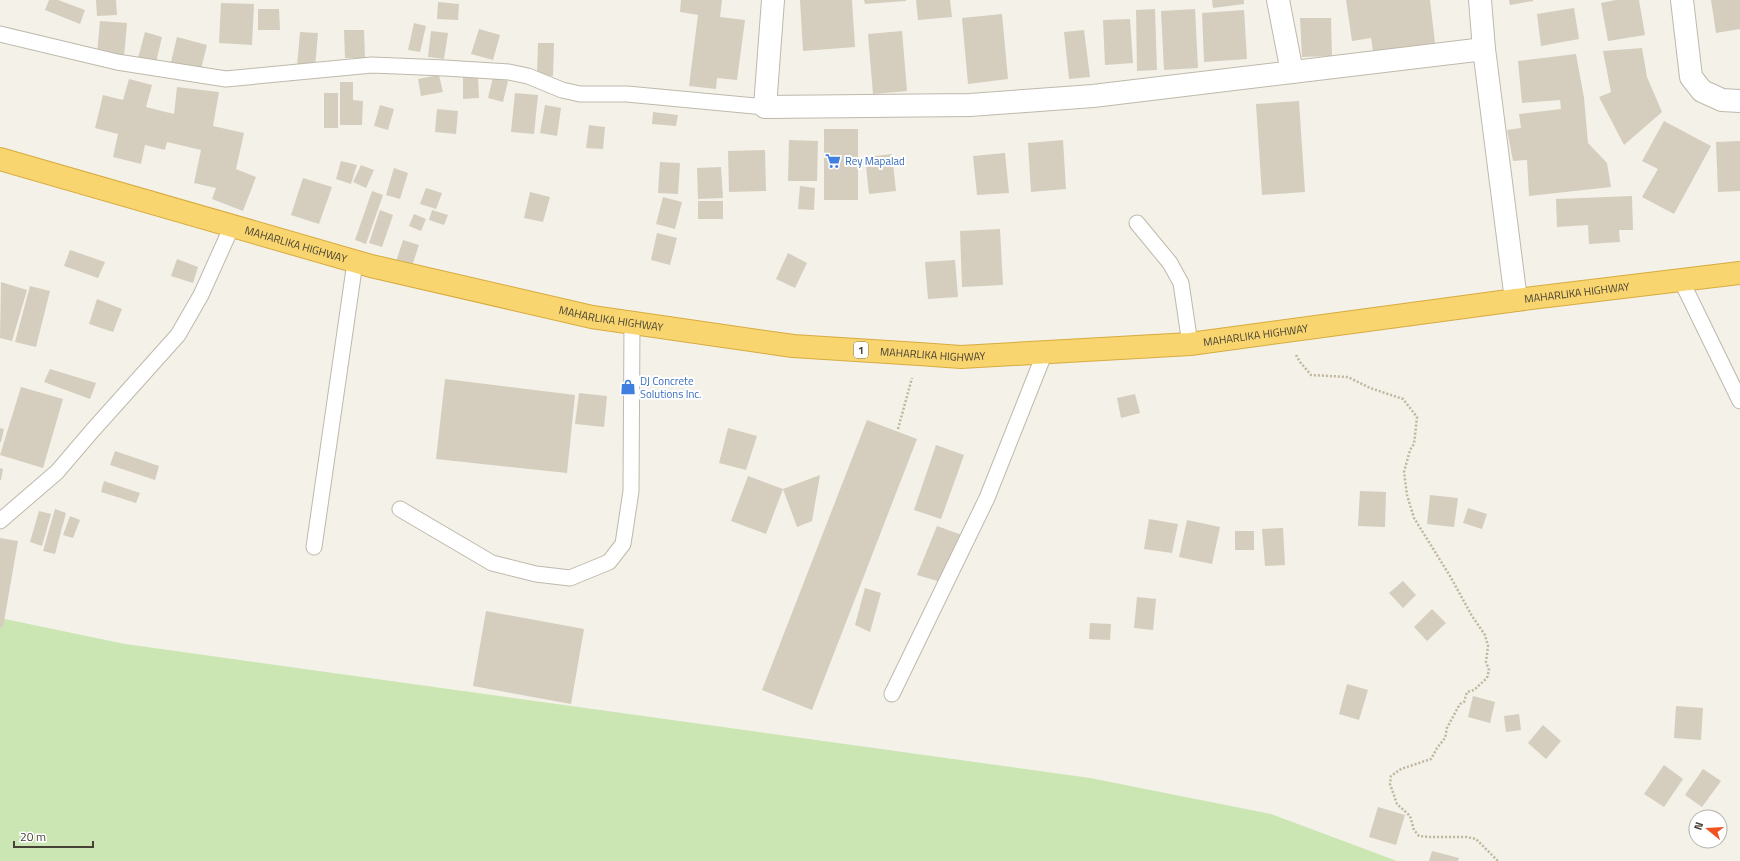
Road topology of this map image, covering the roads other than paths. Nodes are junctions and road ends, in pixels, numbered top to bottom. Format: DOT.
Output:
graph roads {
  1 [pos="773,0"];
  2 [pos="1278,0"];
  3 [pos="1480,0"];
  4 [pos="1682,0"];
  5 [pos="0,34"];
  6 [pos="1484,49"];
  7 [pos="1292,72"];
  8 [pos="1740,101"];
  9 [pos="765,106"];
  10 [pos="0,159"];
  11 [pos="1137,223"];
  12 [pos="232,226"];
  13 [pos="355,262"];
  14 [pos="1740,273"];
  15 [pos="1681,280"];
  16 [pos="1516,300"];
  17 [pos="632,323"];
  18 [pos="1190,344"];
  19 [pos="1045,352"];
  20 [pos="1740,401"];
  21 [pos="400,509"];
  22 [pos="0,521"];
  23 [pos="314,547"];
  24 [pos="892,694"];
  1 -- 9 [label="street"];
  2 -- 7 [label="street"];
  3 -- 6 [label="street"];
  4 -- 8 [label="street"];
  5 -- 9 [label="lane"];
  6 -- 7 [label="street"];
  6 -- 16 [label="street"];
  7 -- 9 [label="street"];
  10 -- 12 [label="highway, MAHARLIKA HIGHWAY / 1"];
  11 -- 18 [label="lane"];
  12 -- 13 [label="highway, MAHARLIKA HIGHWAY / 1"];
  12 -- 22 [label="lane"];
  13 -- 17 [label="highway, MAHARLIKA HIGHWAY / 1"];
  13 -- 23 [label="lane"];
  14 -- 15 [label="highway, MAHARLIKA HIGHWAY / 1"];
  15 -- 16 [label="highway, MAHARLIKA HIGHWAY / 1"];
  15 -- 20 [label="lane"];
  16 -- 18 [label="highway, MAHARLIKA HIGHWAY / 1"];
  17 -- 19 [label="highway, MAHARLIKA HIGHWAY / 1"];
  17 -- 21 [label="lane"];
  18 -- 19 [label="highway, MAHARLIKA HIGHWAY / 1"];
  19 -- 24 [label="lane"];
}
